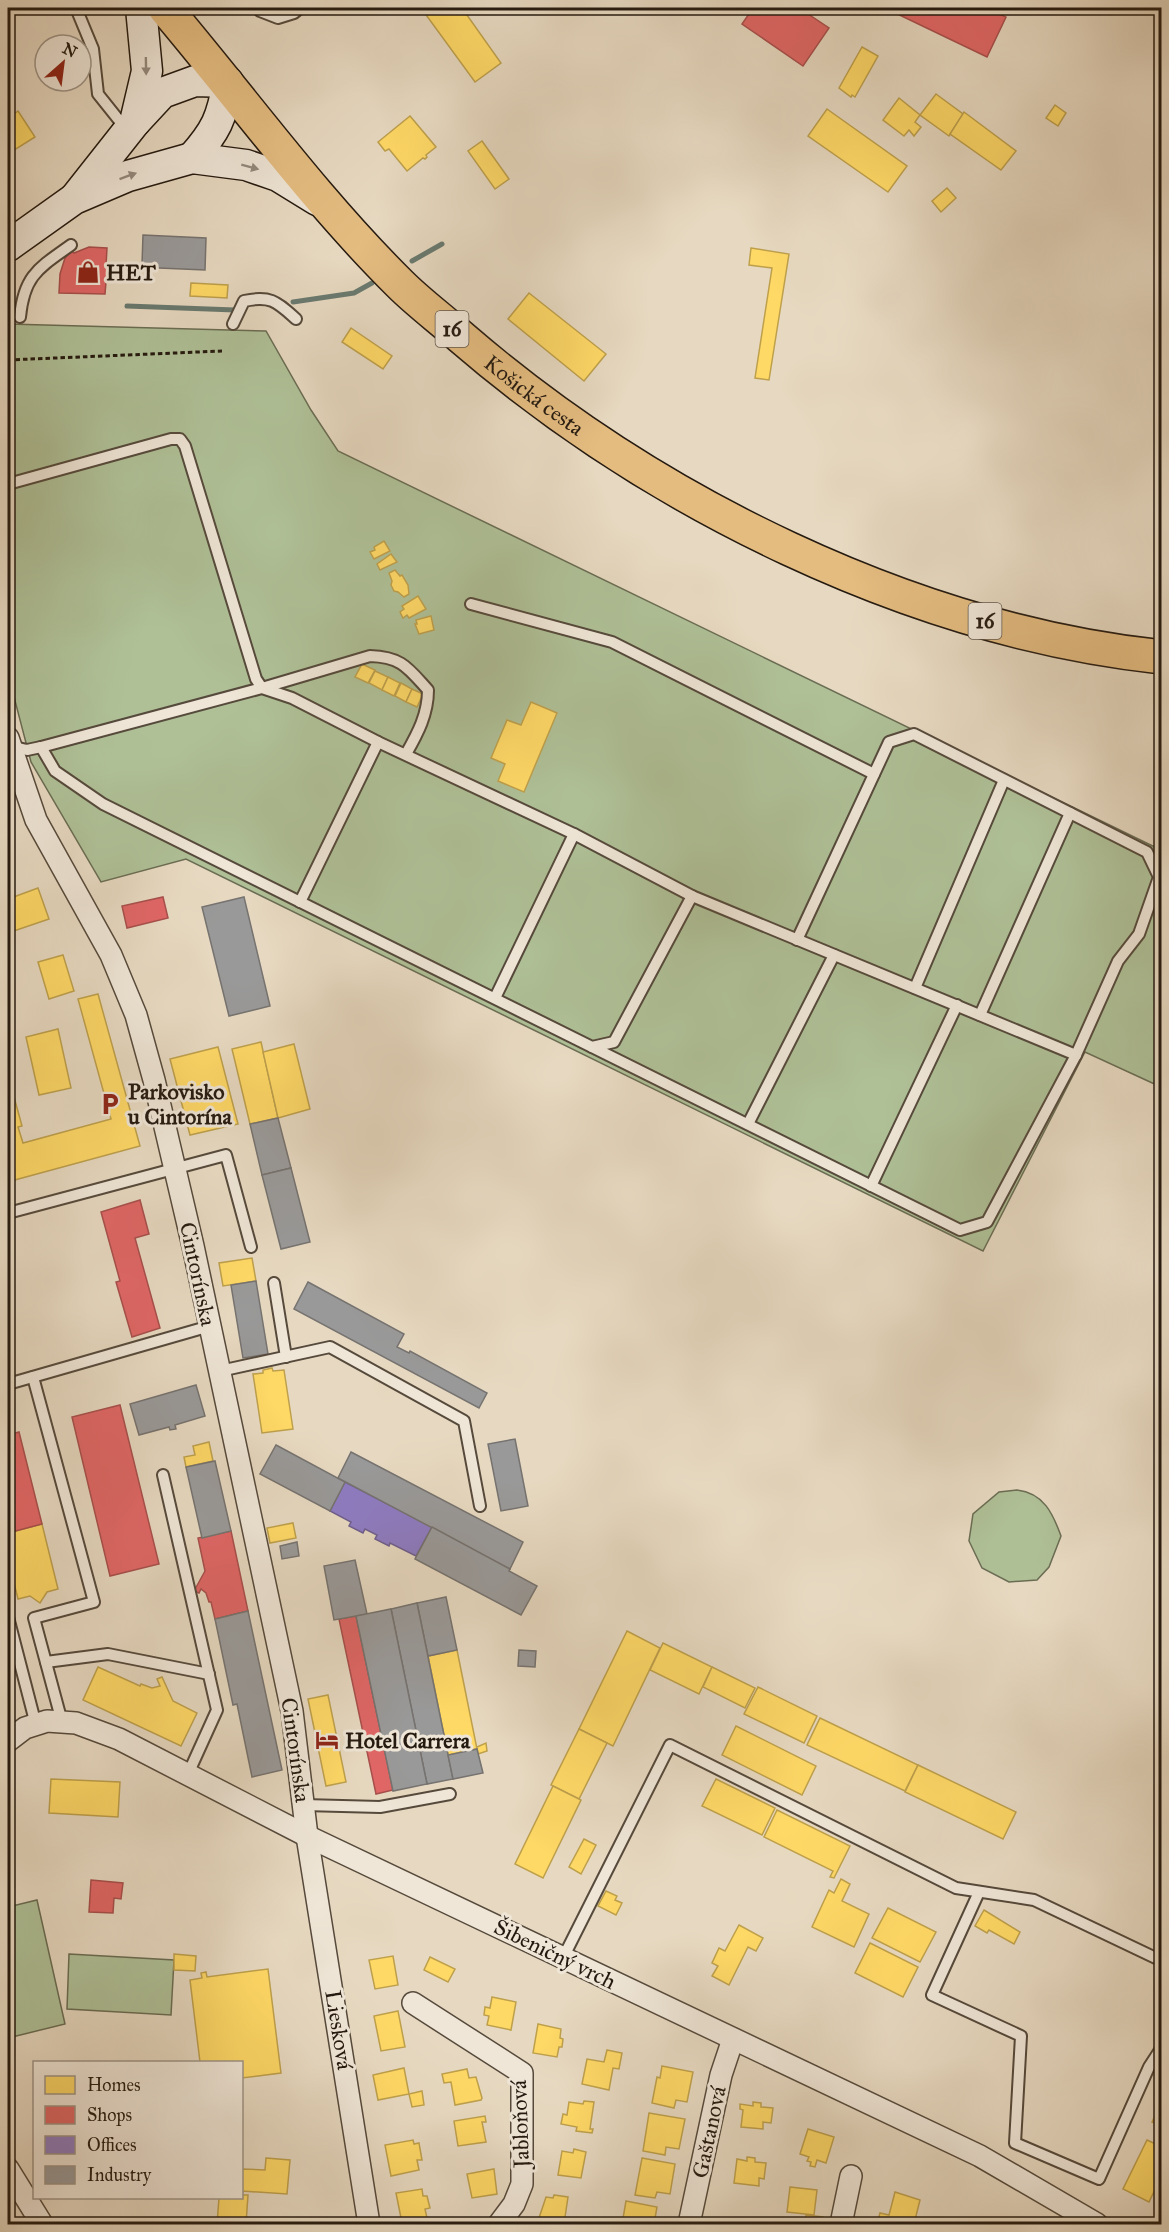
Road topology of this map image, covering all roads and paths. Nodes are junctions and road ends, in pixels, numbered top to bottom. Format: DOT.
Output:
graph roads {
  1 [pos="76,8"];
  2 [pos="141,8"];
  3 [pos="165,8"];
  4 [pos="257,8"];
  5 [pos="300,8"];
  6 [pos="228,82"];
  7 [pos="131,127"];
  8 [pos="192,158"];
  9 [pos="74,199"];
  10 [pos="327,206"];
  11 [pos="71,244"];
  12 [pos="8,246"];
  13 [pos="20,317"];
  14 [pos="296,319"];
  15 [pos="233,324"];
  16 [pos="222,351"];
  17 [pos="8,360"];
  18 [pos="8,484"];
  19 [pos="471,604"];
  20 [pos="1161,657"];
  21 [pos="262,688"];
  22 [pos="8,742"];
  23 [pos="378,742"];
  24 [pos="41,747"];
  25 [pos="406,754"];
  26 [pos="874,774"];
  27 [pos="1004,780"];
  28 [pos="1070,813"];
  29 [pos="574,834"];
  30 [pos="692,896"];
  31 [pos="300,902"];
  32 [pos="797,940"];
  33 [pos="834,955"];
  34 [pos="915,988"];
  35 [pos="495,998"];
  36 [pos="957,1005"];
  37 [pos="980,1015"];
  38 [pos="592,1047"];
  39 [pos="1076,1055"];
  40 [pos="748,1124"];
  41 [pos="175,1168"];
  42 [pos="871,1186"];
  43 [pos="8,1213"];
  44 [pos="251,1247"];
  45 [pos="274,1283"];
  46 [pos="210,1326"];
  47 [pos="286,1357"];
  48 [pos="220,1371"];
  49 [pos="33,1377"];
  50 [pos="8,1384"];
  51 [pos="163,1474"];
  52 [pos="480,1506"];
  53 [pos="8,1617"];
  54 [pos="46,1662"];
  55 [pos="208,1674"];
  56 [pos="62,1722"];
  57 [pos="36,1725"];
  58 [pos="8,1741"];
  59 [pos="188,1774"];
  60 [pos="450,1794"];
  61 [pos="304,1805"];
  62 [pos="307,1836"];
  63 [pos="979,1892"];
  64 [pos="563,1958"];
  65 [pos="1161,1961"];
  66 [pos="413,2003"];
  67 [pos="733,2040"];
  68 [pos="1161,2047"];
  69 [pos="8,2169"];
  70 [pos="851,2176"];
  71 [pos="42,2224"];
  72 [pos="369,2224"];
  73 [pos="499,2224"];
  74 [pos="688,2224"];
  75 [pos="841,2224"];
  76 [pos="1097,2224"];
  1 -- 7 [label="lane"];
  2 -- 7 [label="street, one-way"];
  3 -- 6 [label="main road, Košická cesta / 16"];
  4 -- 5 [label="lane"];
  6 -- 7 [label="street"];
  6 -- 8 [label="street"];
  6 -- 10 [label="main road, Košická cesta / 16"];
  7 -- 9 [label="street"];
  9 -- 8 [label="street, one-way"];
  8 -- 10 [label="street, one-way"];
  9 -- 12 [label="street"];
  10 -- 20 [label="main road, Košická cesta / 16"];
  11 -- 13 [label="lane"];
  14 -- 15 [label="lane"];
  16 -- 17 [label="path"];
  18 -- 21 [label="lane"];
  19 -- 26 [label="lane"];
  21 -- 23 [label="lane"];
  21 -- 24 [label="lane"];
  21 -- 25 [label="lane"];
  22 -- 24 [label="lane"];
  22 -- 41 [label="street, Cintorínska"];
  23 -- 25 [label="lane"];
  23 -- 31 [label="lane"];
  24 -- 31 [label="lane"];
  25 -- 29 [label="lane"];
  26 -- 27 [label="lane"];
  26 -- 32 [label="lane"];
  27 -- 28 [label="lane"];
  27 -- 34 [label="lane"];
  28 -- 37 [label="lane"];
  28 -- 39 [label="lane"];
  29 -- 30 [label="lane"];
  29 -- 35 [label="lane"];
  30 -- 32 [label="lane"];
  30 -- 38 [label="lane"];
  31 -- 35 [label="lane"];
  32 -- 33 [label="lane"];
  33 -- 34 [label="lane"];
  33 -- 40 [label="lane"];
  34 -- 36 [label="lane"];
  35 -- 38 [label="lane"];
  36 -- 37 [label="lane"];
  36 -- 42 [label="lane"];
  37 -- 39 [label="lane"];
  38 -- 40 [label="lane"];
  39 -- 42 [label="lane"];
  40 -- 42 [label="lane"];
  41 -- 43 [label="lane"];
  41 -- 44 [label="lane"];
  41 -- 46 [label="street, Cintorínska"];
  45 -- 47 [label="lane"];
  46 -- 48 [label="street, Cintorínska"];
  46 -- 49 [label="lane"];
  47 -- 48 [label="lane"];
  47 -- 52 [label="lane"];
  48 -- 61 [label="street, Cintorínska"];
  49 -- 50 [label="lane"];
  49 -- 54 [label="lane"];
  51 -- 55 [label="lane"];
  53 -- 57 [label="lane"];
  54 -- 55 [label="lane"];
  54 -- 56 [label="lane"];
  55 -- 59 [label="lane"];
  56 -- 57 [label="street, Šibeničný vrch"];
  56 -- 59 [label="street, Šibeničný vrch"];
  57 -- 58 [label="street, Šibeničný vrch"];
  59 -- 62 [label="street, Šibeničný vrch"];
  60 -- 61 [label="lane"];
  61 -- 62 [label="street, Cintorínska"];
  62 -- 64 [label="street, Šibeničný vrch"];
  62 -- 72 [label="street, Liesková"];
  63 -- 64 [label="lane"];
  63 -- 65 [label="lane"];
  63 -- 68 [label="lane"];
  64 -- 67 [label="street, Šibeničný vrch"];
  66 -- 73 [label="street, Jabloňová"];
  67 -- 74 [label="street, Gaštanová"];
  67 -- 76 [label="street, Šibeničný vrch"];
  69 -- 71 [label="street"];
  70 -- 75 [label="street"];
}
